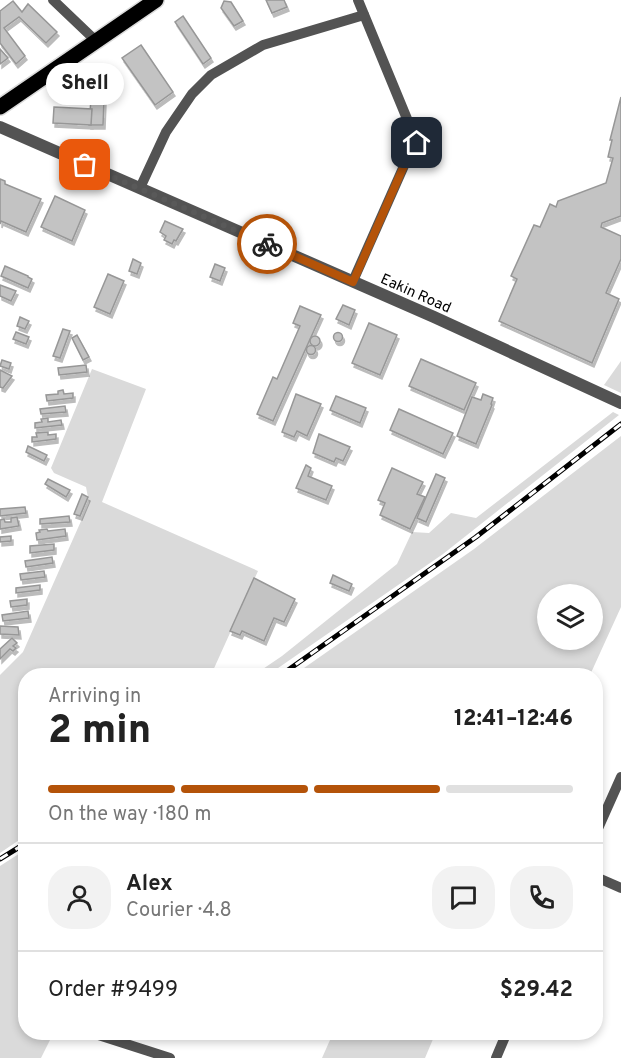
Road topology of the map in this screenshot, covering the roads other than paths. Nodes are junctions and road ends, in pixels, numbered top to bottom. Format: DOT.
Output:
graph roads {
  1 [pos="52,0"];
  2 [pos="156,0"];
  3 [pos="358,0"];
  4 [pos="364,15"];
  5 [pos="95,40"];
  6 [pos="0,107"];
  7 [pos="0,127"];
  8 [pos="140,188"];
  9 [pos="353,282"];
  10 [pos="621,403"];
  11 [pos="621,777"];
  12 [pos="603,817"];
  13 [pos="603,880"];
  14 [pos="621,888"];
  15 [pos="113,1040"];
  16 [pos="504,1040"];
  17 [pos="170,1058"];
  18 [pos="496,1058"];
  1 -- 5 [label="street"];
  2 -- 5 [label="main road"];
  3 -- 4 [label="street"];
  4 -- 8 [label="street"];
  4 -- 9 [label="street"];
  5 -- 6 [label="main road"];
  7 -- 8 [label="street, Eakin Road"];
  8 -- 9 [label="street, Eakin Road"];
  9 -- 10 [label="street, Eakin Road"];
  11 -- 12 [label="street"];
  13 -- 14 [label="street"];
  15 -- 17 [label="street"];
  16 -- 18 [label="street"];
}
